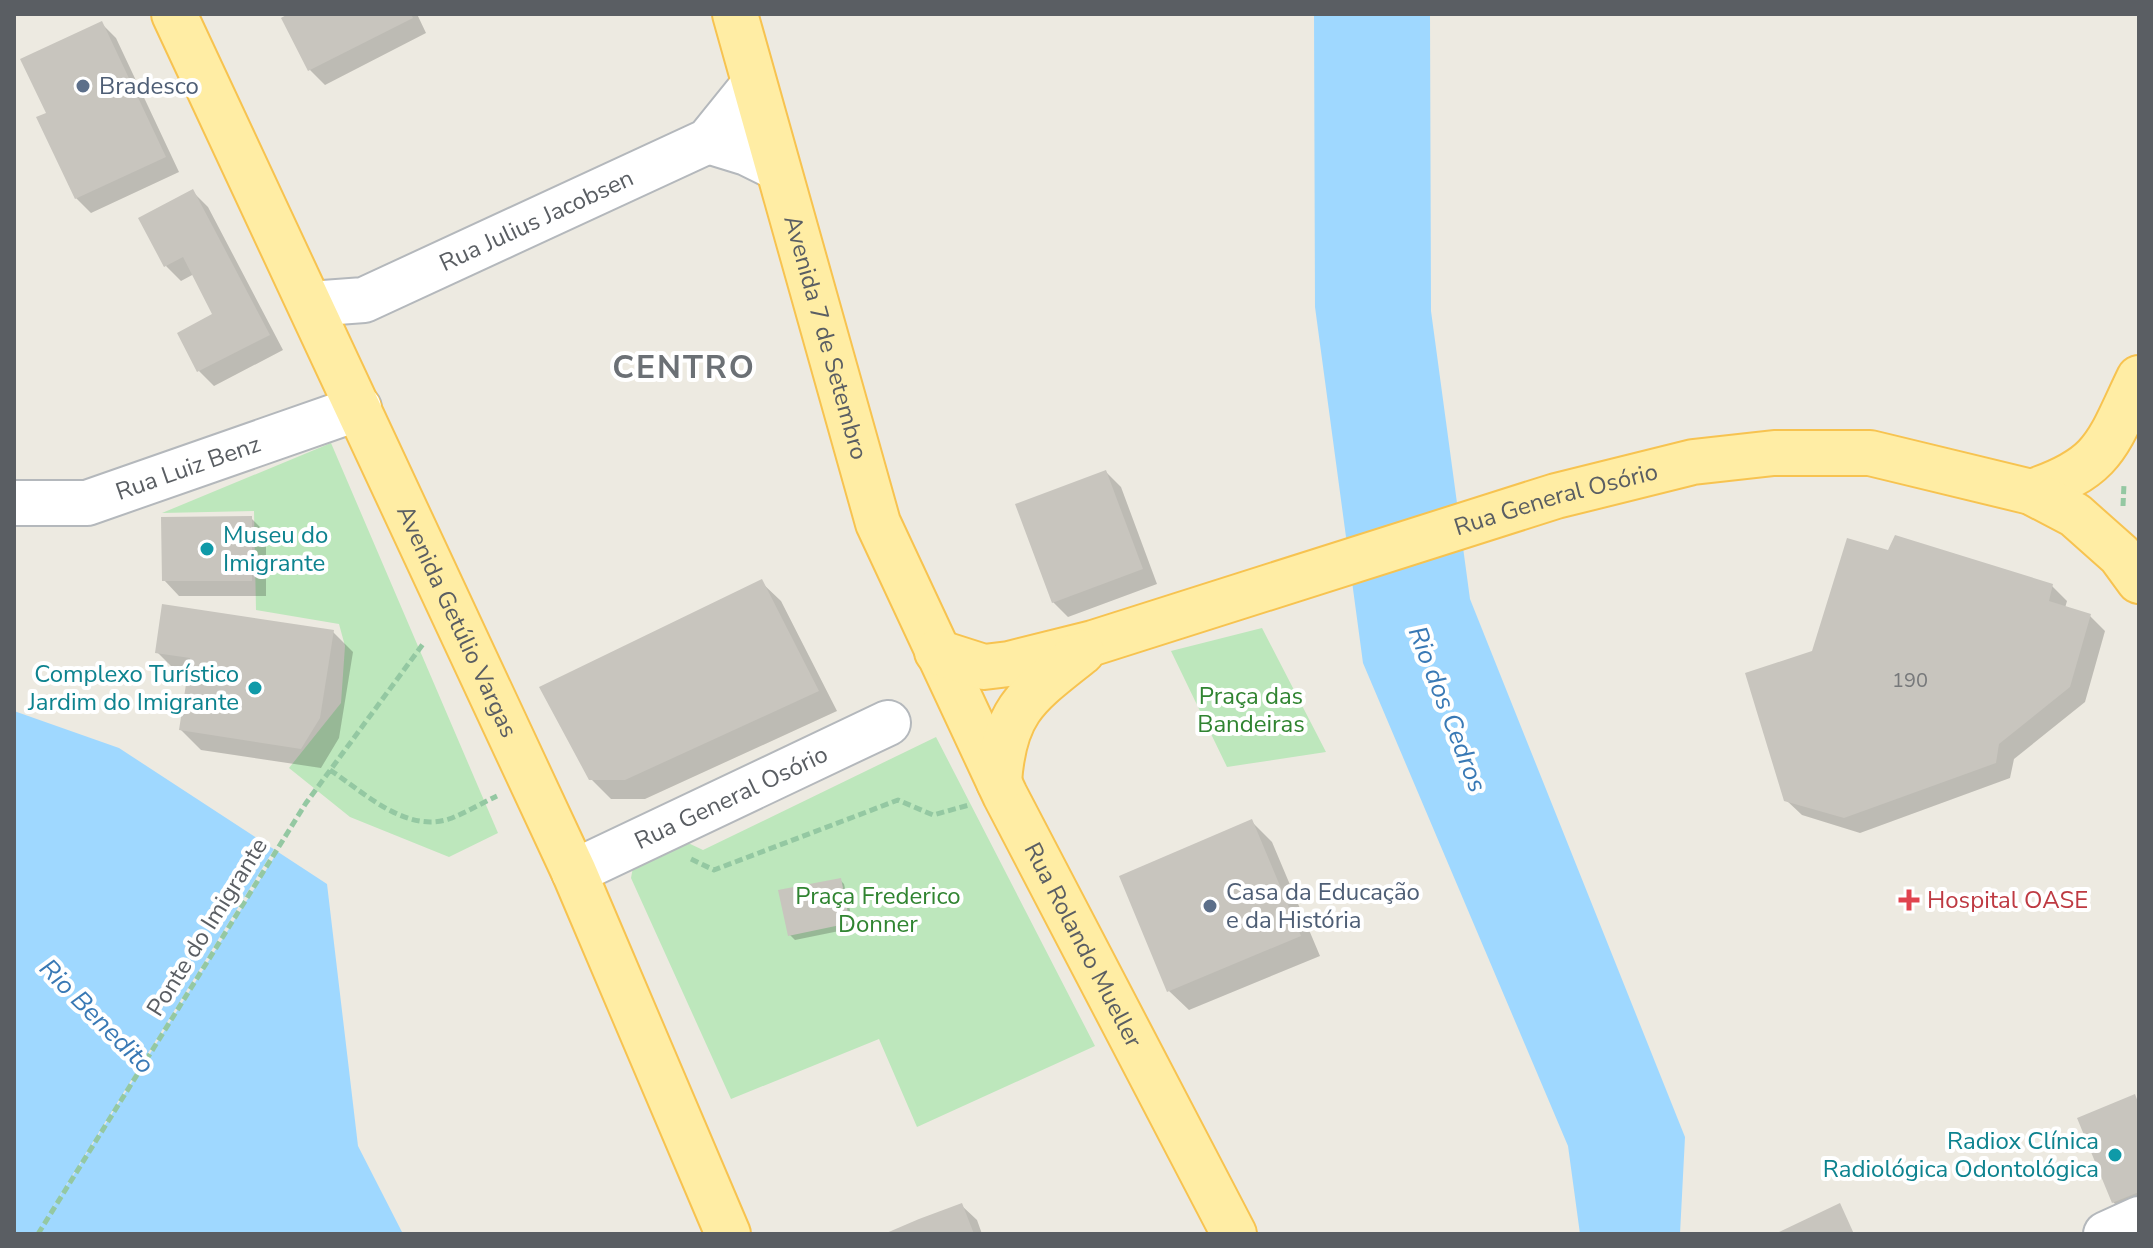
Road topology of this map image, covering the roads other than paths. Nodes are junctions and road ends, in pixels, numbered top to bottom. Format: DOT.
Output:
graph roads {
  1 [pos="174,14"];
  2 [pos="735,14"];
  3 [pos="754,84"];
  4 [pos="708,141"];
  5 [pos="777,168"];
  6 [pos="364,300"];
  7 [pos="310,304"];
  8 [pos="329,345"];
  9 [pos="2139,378"];
  10 [pos="359,408"];
  11 [pos="2031,492"];
  12 [pos="14,503"];
  13 [pos="2139,581"];
  14 [pos="1093,643"];
  15 [pos="937,652"];
  16 [pos="888,723"];
  17 [pos="1002,789"];
  18 [pos="574,872"];
  19 [pos="2139,1219"];
  20 [pos="728,1234"];
  21 [pos="1234,1234"];
  22 [pos="2106,1234"];
  1 -- 7 [label="main road, Avenida Getúlio Vargas"];
  2 -- 3 [label="main road, Avenida 7 de Setembro"];
  3 -- 4 [label="street, Rua Julius Jacobsen"];
  3 -- 5 [label="main road, Avenida 7 de Setembro"];
  4 -- 5 [label="street"];
  4 -- 6 [label="street, Rua Julius Jacobsen"];
  5 -- 15 [label="main road, Avenida 7 de Setembro"];
  6 -- 7 [label="street, Rua Julius Jacobsen"];
  6 -- 8 [label="street, Rua Julius Jacobsen"];
  7 -- 8 [label="main road, Avenida Getúlio Vargas"];
  8 -- 10 [label="main road, Avenida Getúlio Vargas"];
  9 -- 11 [label="main road"];
  10 -- 12 [label="street, Rua Luiz Benz"];
  10 -- 18 [label="main road, Avenida Getúlio Vargas"];
  11 -- 13 [label="main road, Rua General Osório"];
  11 -- 14 [label="main road, Rua General Osório"];
  14 -- 15 [label="main road, Rua General Osório"];
  14 -- 17 [label="main road, Rua General Osório"];
  15 -- 17 [label="main road, Rua Rolando Mueller"];
  16 -- 18 [label="street, Rua General Osório"];
  17 -- 21 [label="main road, Rua Rolando Mueller"];
  18 -- 20 [label="main road, Avenida Getúlio Vargas"];
  19 -- 22 [label="street"];
}
